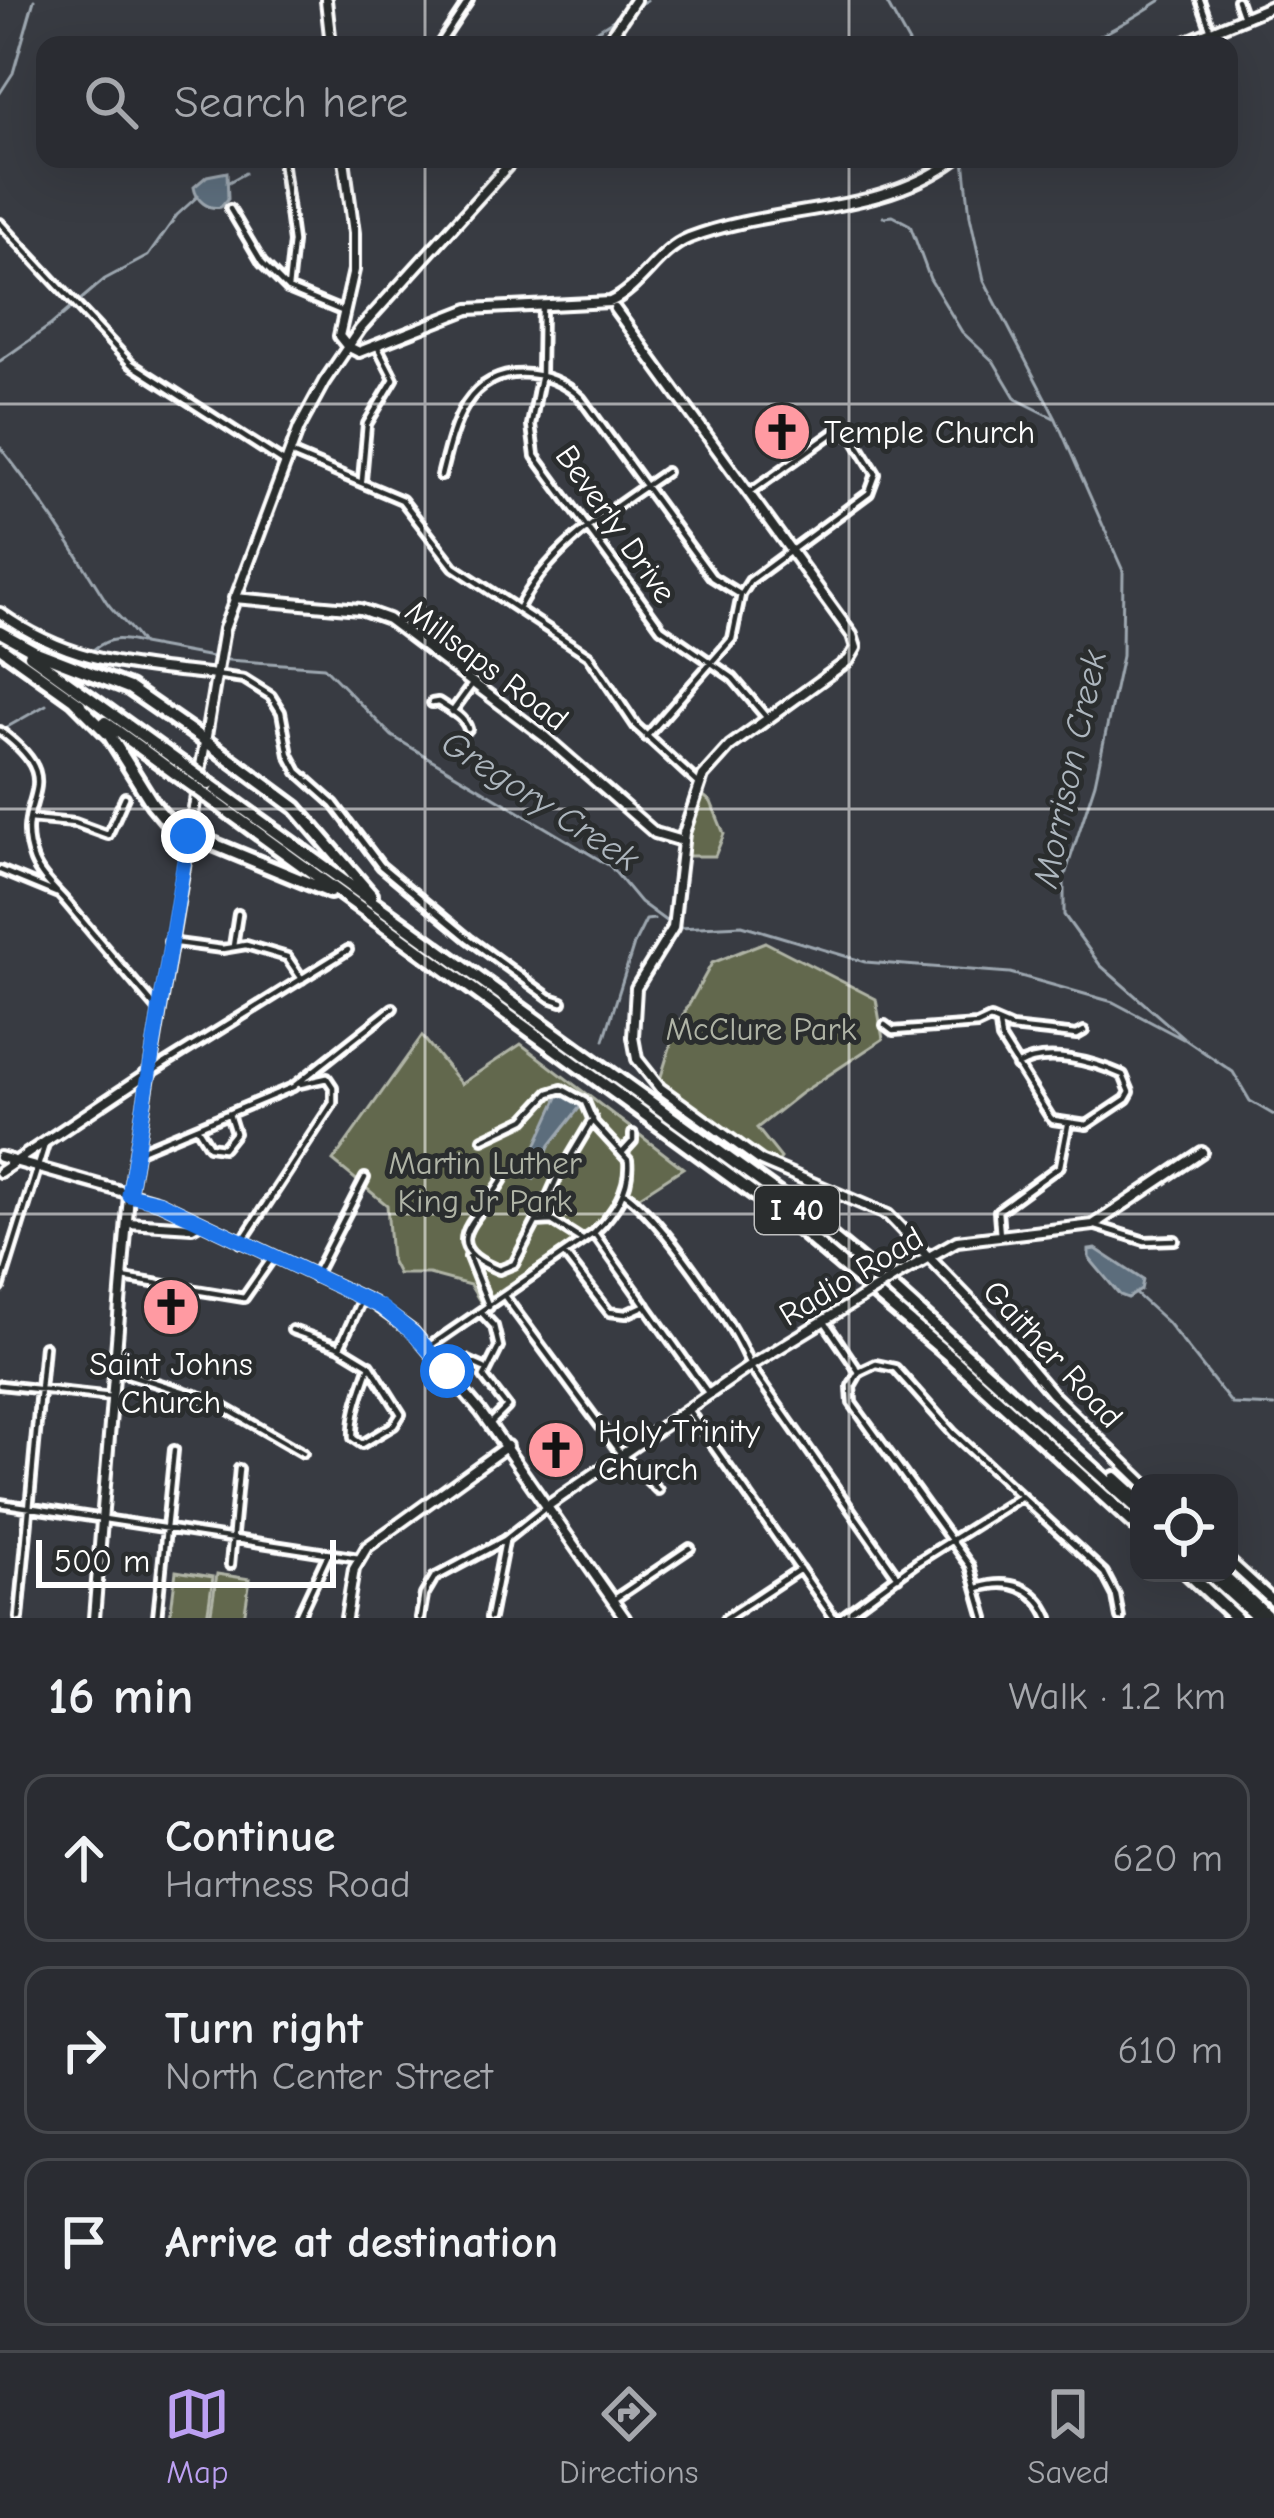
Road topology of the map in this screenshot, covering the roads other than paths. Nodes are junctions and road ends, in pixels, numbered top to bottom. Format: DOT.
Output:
graph roads {
  1 [pos="469,0"];
  2 [pos="634,0"];
  3 [pos="1200,0"];
  4 [pos="1238,0"];
  5 [pos="326,1"];
  6 [pos="1274,5"];
  7 [pos="1243,17"];
  8 [pos="1211,31"];
  9 [pos="330,36"];
  10 [pos="445,36"];
  11 [pos="611,36"];
  12 [pos="1199,36"];
  13 [pos="283,168"];
  14 [pos="345,168"];
  15 [pos="506,168"];
  16 [pos="940,168"];
  17 [pos="230,209"];
  18 [pos="0,223"];
  19 [pos="288,290"];
  20 [pos="542,306"];
  21 [pos="613,306"];
  22 [pos="344,312"];
  23 [pos="347,346"];
  24 [pos="377,346"];
  25 [pos="541,374"];
  26 [pos="290,452"];
  27 [pos="285,463"];
  28 [pos="666,472"];
  29 [pos="441,476"];
  30 [pos="362,480"];
  31 [pos="645,486"];
  32 [pos="748,493"];
  33 [pos="586,529"];
  34 [pos="790,549"];
  35 [pos="741,595"];
  36 [pos="234,598"];
  37 [pos="518,608"];
  38 [pos="0,613"];
  39 [pos="0,633"];
  40 [pos="0,646"];
  41 [pos="712,662"];
  42 [pos="215,675"];
  43 [pos="473,683"];
  44 [pos="74,700"];
  45 [pos="432,703"];
  46 [pos="452,712"];
  47 [pos="768,719"];
  48 [pos="468,729"];
  49 [pos="0,731"];
  50 [pos="646,736"];
  51 [pos="204,740"];
  52 [pos="180,770"];
  53 [pos="699,784"];
  54 [pos="208,790"];
  55 [pos="125,797"];
  56 [pos="28,819"];
  57 [pos="188,836"];
  58 [pos="682,841"];
  59 [pos="0,870"];
  60 [pos="60,895"];
  61 [pos="238,914"];
  62 [pos="375,918"];
  63 [pos="170,942"];
  64 [pos="429,943"];
  65 [pos="233,946"];
  66 [pos="348,950"];
  67 [pos="302,979"];
  68 [pos="562,1002"];
  69 [pos="393,1008"];
  70 [pos="158,1010"];
  71 [pos="999,1024"];
  72 [pos="885,1025"];
  73 [pos="1084,1030"];
  74 [pos="1017,1066"];
  75 [pos="148,1073"];
  76 [pos="292,1088"];
  77 [pos="229,1114"];
  78 [pos="593,1119"];
  79 [pos="1068,1124"];
  80 [pos="197,1127"];
  81 [pos="633,1134"];
  82 [pos="483,1138"];
  83 [pos="46,1142"];
  84 [pos="136,1152"];
  85 [pos="1202,1152"];
  86 [pos="622,1153"];
  87 [pos="571,1156"];
  88 [pos="0,1157"];
  89 [pos="15,1161"];
  90 [pos="38,1169"];
  91 [pos="0,1172"];
  92 [pos="558,1177"];
  93 [pos="364,1178"];
  94 [pos="502,1179"];
  95 [pos="623,1192"];
  96 [pos="129,1195"];
  97 [pos="545,1204"];
  98 [pos="552,1221"];
  99 [pos="199,1222"];
  100 [pos="536,1222"];
  101 [pos="128,1223"];
  102 [pos="1093,1225"];
  103 [pos="594,1233"];
  104 [pos="1000,1236"];
  105 [pos="1175,1240"];
  106 [pos="584,1241"];
  107 [pos="242,1243"];
  108 [pos="467,1250"];
  109 [pos="565,1255"];
  110 [pos="929,1256"];
  111 [pos="272,1258"];
  112 [pos="486,1265"];
  113 [pos="475,1273"];
  114 [pos="314,1277"];
  115 [pos="123,1278"];
  116 [pos="0,1288"];
  117 [pos="506,1297"];
  118 [pos="362,1298"];
  119 [pos="646,1305"];
  120 [pos="489,1307"];
  121 [pos="481,1312"];
  122 [pos="824,1320"];
  123 [pos="292,1330"];
  124 [pos="44,1346"];
  125 [pos="340,1347"];
  126 [pos="427,1348"];
  127 [pos="370,1365"];
  128 [pos="750,1366"];
  129 [pos="486,1369"];
  130 [pos="115,1370"];
  131 [pos="447,1371"];
  132 [pos="859,1372"];
  133 [pos="998,1382"];
  134 [pos="0,1385"];
  135 [pos="39,1390"];
  136 [pos="709,1394"];
  137 [pos="112,1397"];
  138 [pos="687,1408"];
  139 [pos="490,1424"];
  140 [pos="507,1446"];
  141 [pos="174,1450"];
  142 [pos="303,1453"];
  143 [pos="621,1454"];
  144 [pos="239,1468"];
  145 [pos="1135,1474"];
  146 [pos="658,1490"];
  147 [pos="1130,1492"];
  148 [pos="1022,1496"];
  149 [pos="1130,1502"];
  150 [pos="0,1503"];
  151 [pos="549,1505"];
  152 [pos="29,1507"];
  153 [pos="102,1516"];
  154 [pos="1130,1523"];
  155 [pos="167,1526"];
  156 [pos="234,1537"];
  157 [pos="505,1540"];
  158 [pos="951,1541"];
  159 [pos="690,1548"];
  160 [pos="328,1554"];
  161 [pos="359,1558"];
  162 [pos="230,1565"];
  163 [pos="800,1569"];
  164 [pos="1238,1569"];
  165 [pos="898,1577"];
  166 [pos="1188,1582"];
  167 [pos="1198,1582"];
  168 [pos="1218,1582"];
  169 [pos="1230,1582"];
  170 [pos="978,1588"];
  171 [pos="613,1600"];
  172 [pos="1274,1602"];
  173 [pos="1224,1616"];
  174 [pos="19,1618"];
  175 [pos="94,1618"];
  176 [pos="158,1618"];
  177 [pos="298,1618"];
  178 [pos="346,1618"];
  179 [pos="419,1618"];
  180 [pos="490,1618"];
  181 [pos="625,1618"];
  182 [pos="726,1618"];
  183 [pos="837,1618"];
  184 [pos="985,1618"];
  185 [pos="1049,1618"];
  186 [pos="1120,1618"];
  187 [pos="1236,1618"];
  188 [pos="1258,1618"];
  189 [pos="1269,1618"];
  1 -- 10 [label="street"];
  2 -- 11 [label="street"];
  3 -- 8 [label="street"];
  4 -- 7 [label="street"];
  5 -- 9 [label="street"];
  6 -- 7 [label="street"];
  7 -- 8 [label="street"];
  8 -- 12 [label="street"];
  13 -- 19 [label="street"];
  14 -- 22 [label="street"];
  15 -- 23 [label="street"];
  16 -- 21 [label="street"];
  17 -- 19 [label="street"];
  18 -- 27 [label="street"];
  19 -- 22 [label="street"];
  20 -- 21 [label="street"];
  20 -- 24 [label="street"];
  20 -- 25 [label="street, Beverly Drive"];
  21 -- 32 [label="street"];
  22 -- 23 [label="street"];
  23 -- 24 [label="street"];
  23 -- 26 [label="street"];
  24 -- 30 [label="street"];
  25 -- 29 [label="street"];
  25 -- 31 [label="street"];
  25 -- 33 [label="street, Beverly Drive"];
  26 -- 27 [label="street"];
  26 -- 30 [label="street"];
  27 -- 36 [label="street"];
  28 -- 31 [label="street"];
  30 -- 37 [label="street"];
  31 -- 33 [label="street"];
  31 -- 35 [label="street"];
  32 -- 34 [label="street"];
  32 -- 34 [label="street"];
  33 -- 37 [label="street"];
  33 -- 41 [label="street, Beverly Drive"];
  34 -- 35 [label="street"];
  34 -- 47 [label="street"];
  35 -- 41 [label="street"];
  36 -- 42 [label="street"];
  36 -- 43 [label="street, Millsaps Road"];
  37 -- 50 [label="street"];
  38 -- 42 [label="street"];
  39 -- 51 [label="highway"];
  39 -- 52 [label="highway, I 40"];
  40 -- 44 [label="highway, I 40"];
  41 -- 47 [label="street, Beverly Drive"];
  41 -- 50 [label="street"];
  42 -- 51 [label="street"];
  42 -- 68 [label="street"];
  43 -- 46 [label="street"];
  43 -- 58 [label="street, Millsaps Road"];
  44 -- 52 [label="highway, I 40"];
  44 -- 57 [label="highway"];
  45 -- 46 [label="street"];
  46 -- 48 [label="street"];
  47 -- 53 [label="street"];
  49 -- 56 [label="street"];
  50 -- 53 [label="street"];
  51 -- 57 [label="street"];
  51 -- 64 [label="highway"];
  52 -- 54 [label="highway, I 40, bridge"];
  53 -- 58 [label="street"];
  54 -- 62 [label="highway, I 40"];
  54 -- 64 [label="highway, I 40"];
  55 -- 56 [label="street"];
  56 -- 60 [label="street"];
  57 -- 62 [label="highway"];
  57 -- 63 [label="street"];
  58 -- 110 [label="street, Gaither Road"];
  59 -- 60 [label="street"];
  60 -- 70 [label="street"];
  61 -- 65 [label="street"];
  62 -- 154 [label="highway, I 40"];
  63 -- 65 [label="street"];
  63 -- 70 [label="street"];
  64 -- 133 [label="highway, I 40"];
  65 -- 67 [label="street"];
  66 -- 67 [label="street"];
  67 -- 75 [label="street"];
  69 -- 76 [label="street"];
  70 -- 75 [label="street"];
  71 -- 72 [label="street"];
  71 -- 73 [label="street"];
  71 -- 74 [label="street"];
  74 -- 79 [label="street"];
  74 -- 79 [label="street"];
  75 -- 83 [label="street"];
  75 -- 84 [label="street"];
  76 -- 77 [label="street"];
  76 -- 107 [label="street"];
  77 -- 80 [label="street"];
  77 -- 80 [label="street"];
  78 -- 82 [label="street"];
  78 -- 86 [label="street"];
  78 -- 87 [label="street"];
  79 -- 104 [label="street"];
  80 -- 84 [label="street"];
  81 -- 86 [label="street"];
  83 -- 89 [label="street"];
  83 -- 90 [label="street"];
  84 -- 96 [label="street"];
  85 -- 102 [label="street, Radio Road"];
  86 -- 95 [label="street"];
  88 -- 89 [label="street"];
  89 -- 90 [label="street"];
  89 -- 91 [label="street"];
  90 -- 96 [label="street"];
  90 -- 116 [label="street"];
  92 -- 97 [label="street"];
  93 -- 114 [label="street"];
  94 -- 108 [label="street"];
  95 -- 103 [label="street"];
  95 -- 128 [label="street"];
  96 -- 99 [label="street"];
  96 -- 101 [label="street"];
  97 -- 98 [label="street"];
  97 -- 100 [label="street"];
  98 -- 100 [label="street"];
  98 -- 106 [label="street"];
  99 -- 101 [label="street"];
  99 -- 107 [label="street"];
  100 -- 112 [label="street"];
  101 -- 115 [label="street"];
  102 -- 104 [label="street, Radio Road"];
  102 -- 105 [label="street"];
  103 -- 106 [label="street"];
  103 -- 119 [label="street"];
  104 -- 110 [label="street, Radio Road"];
  106 -- 109 [label="street"];
  107 -- 111 [label="street"];
  108 -- 112 [label="street"];
  108 -- 113 [label="street"];
  109 -- 117 [label="street"];
  109 -- 119 [label="street"];
  110 -- 122 [label="street, Radio Road, bridge"];
  110 -- 145 [label="street, Gaither Road"];
  111 -- 114 [label="street"];
  111 -- 115 [label="street"];
  112 -- 113 [label="street"];
  113 -- 120 [label="street"];
  114 -- 118 [label="street"];
  115 -- 130 [label="street"];
  117 -- 120 [label="street"];
  117 -- 143 [label="street"];
  118 -- 125 [label="street"];
  118 -- 126 [label="street"];
  119 -- 136 [label="street"];
  120 -- 121 [label="street"];
  121 -- 126 [label="street"];
  121 -- 129 [label="street"];
  122 -- 128 [label="street, Radio Road"];
  122 -- 132 [label="street"];
  123 -- 125 [label="street"];
  124 -- 135 [label="street"];
  125 -- 127 [label="street"];
  126 -- 131 [label="street"];
  127 -- 127 [label="street"];
  128 -- 136 [label="street, Radio Road"];
  128 -- 165 [label="street"];
  129 -- 131 [label="street"];
  129 -- 139 [label="street"];
  130 -- 137 [label="street"];
  130 -- 142 [label="street"];
  131 -- 139 [label="street"];
  132 -- 148 [label="street"];
  132 -- 158 [label="street"];
  133 -- 147 [label="highway"];
  133 -- 149 [label="highway, I 40"];
  134 -- 135 [label="street"];
  135 -- 137 [label="street"];
  135 -- 152 [label="street"];
  136 -- 138 [label="street, Radio Road"];
  137 -- 153 [label="street"];
  138 -- 143 [label="street, Radio Road"];
  138 -- 163 [label="street"];
  139 -- 140 [label="street"];
  140 -- 151 [label="street"];
  140 -- 161 [label="street"];
  141 -- 155 [label="street"];
  143 -- 146 [label="street"];
  143 -- 151 [label="street, Radio Road"];
  144 -- 156 [label="street"];
  148 -- 158 [label="street"];
  148 -- 186 [label="street"];
  150 -- 152 [label="street"];
  151 -- 157 [label="street"];
  151 -- 171 [label="street"];
  152 -- 153 [label="street"];
  152 -- 174 [label="street"];
  153 -- 155 [label="street"];
  153 -- 175 [label="street"];
  155 -- 156 [label="street"];
  155 -- 176 [label="street"];
  156 -- 160 [label="street"];
  156 -- 162 [label="street"];
  157 -- 179 [label="street"];
  157 -- 180 [label="street"];
  158 -- 165 [label="street"];
  158 -- 170 [label="street"];
  159 -- 171 [label="street"];
  160 -- 161 [label="street"];
  160 -- 177 [label="street"];
  161 -- 178 [label="street"];
  163 -- 182 [label="street"];
  163 -- 183 [label="street"];
  164 -- 172 [label="street"];
  165 -- 183 [label="street"];
  166 -- 173 [label="highway"];
  167 -- 187 [label="highway"];
  168 -- 188 [label="highway"];
  169 -- 189 [label="highway"];
  170 -- 184 [label="street"];
  170 -- 185 [label="street"];
  171 -- 181 [label="street"];
}
